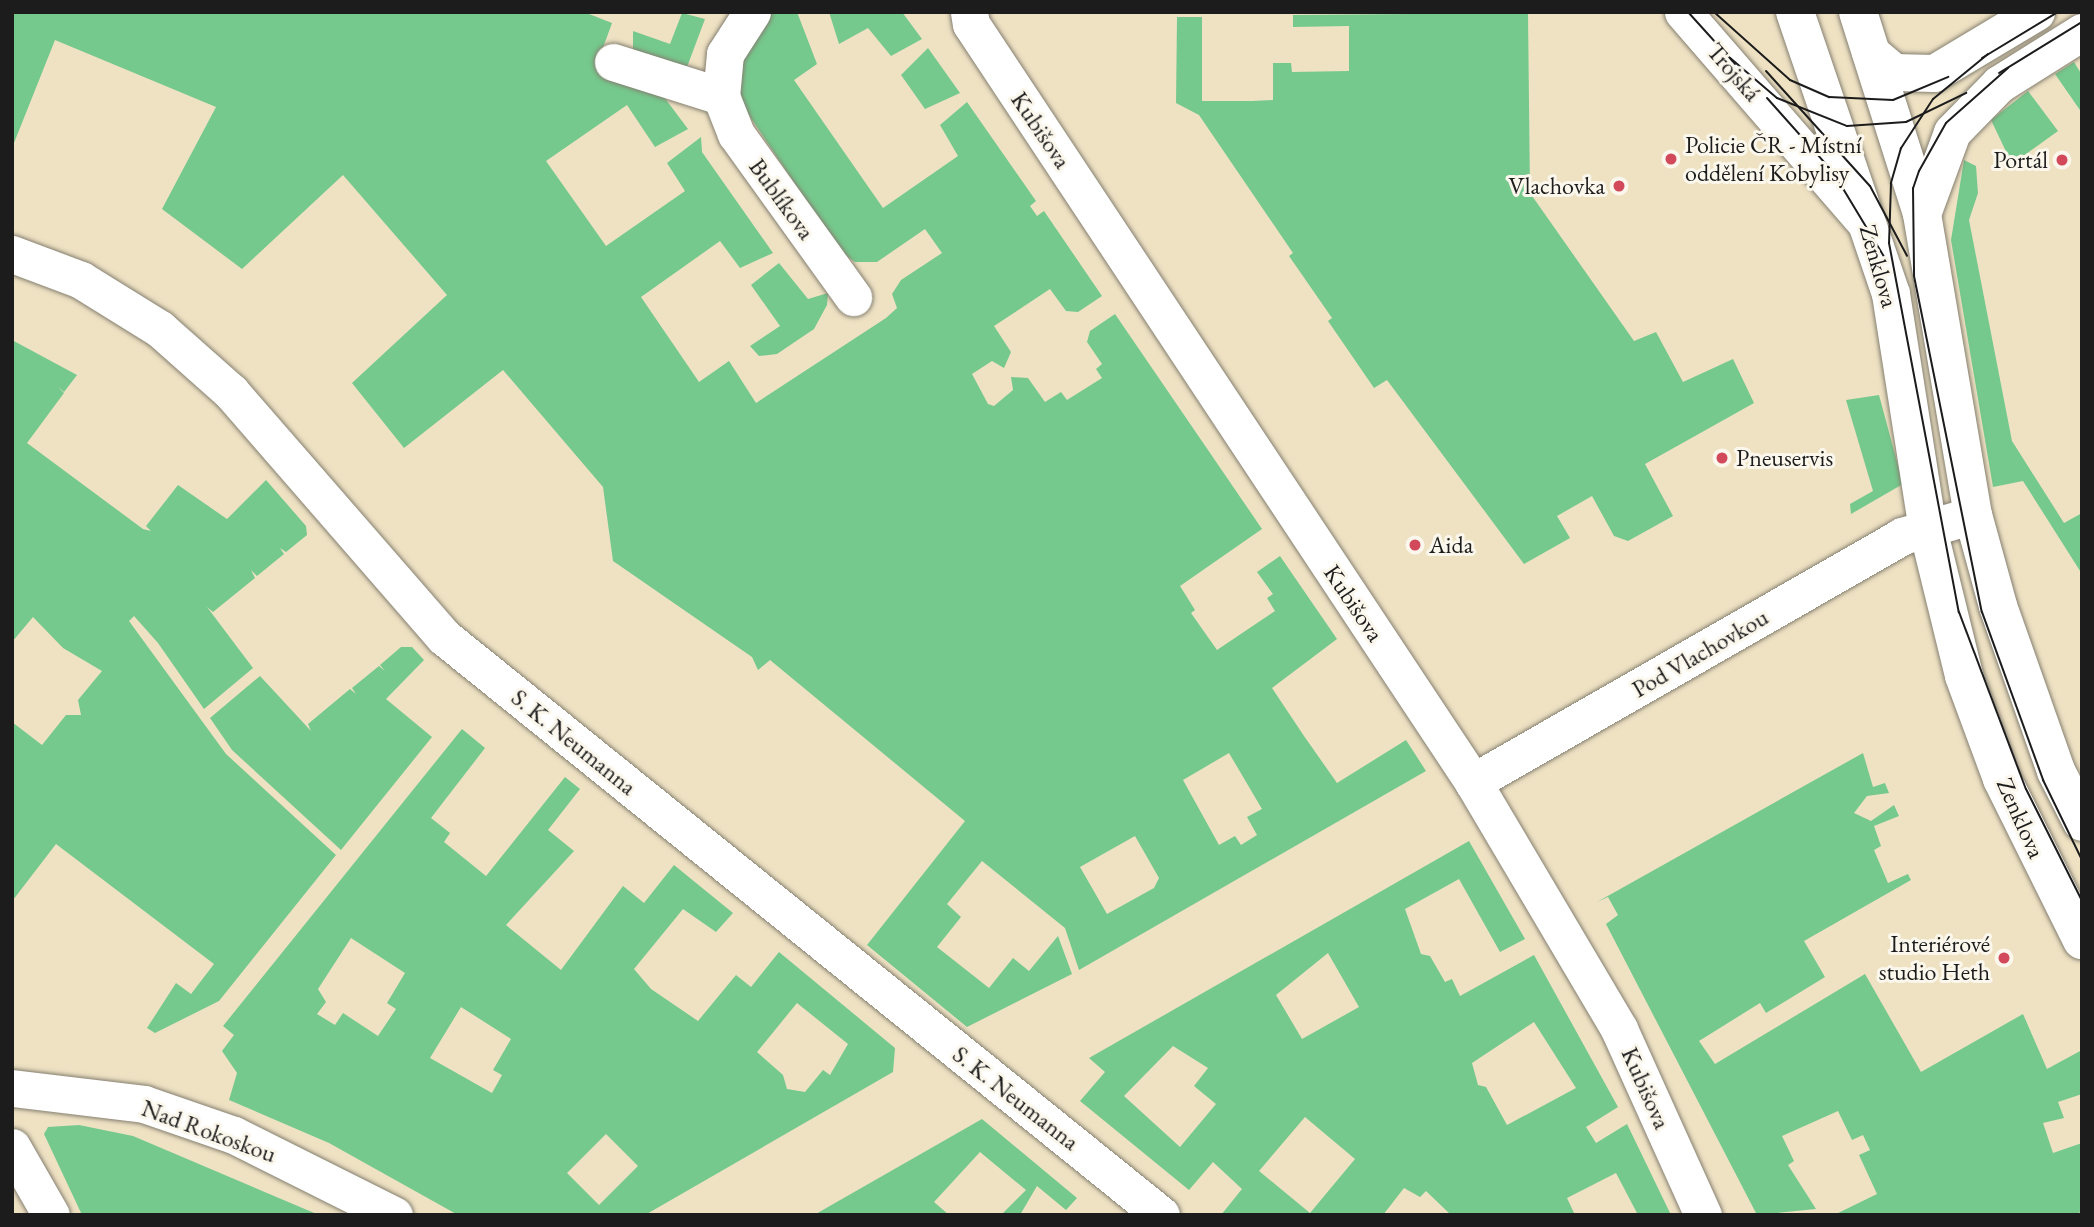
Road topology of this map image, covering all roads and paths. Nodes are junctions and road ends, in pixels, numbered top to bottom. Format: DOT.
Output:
graph roads {
  1 [pos="752,12"];
  2 [pos="969,12"];
  3 [pos="1683,12"];
  4 [pos="1795,12"];
  5 [pos="1857,12"];
  6 [pos="2036,12"];
  7 [pos="2082,32"];
  8 [pos="1870,52"];
  9 [pos="614,62"];
  10 [pos="720,96"];
  11 [pos="1922,214"];
  12 [pos="1868,225"];
  13 [pos="12,254"];
  14 [pos="853,297"];
  15 [pos="1973,514"];
  16 [pos="1928,529"];
  17 [pos="1473,782"];
  18 [pos="2082,821"];
  19 [pos="2082,940"];
  20 [pos="12,1088"];
  21 [pos="12,1146"];
  22 [pos="51,1215"];
  23 [pos="394,1215"];
  24 [pos="1161,1215"];
  25 [pos="1703,1215"];
  1 -- 10 [label="street, Bublíkova"];
  2 -- 17 [label="street, Kubišova"];
  3 -- 12 [label="street, Trojská"];
  4 -- 12 [label="main road, Zenklova"];
  5 -- 8 [label="main road, Zenklova"];
  6 -- 8 [label="street"];
  7 -- 11 [label="street"];
  8 -- 11 [label="main road, Zenklova"];
  9 -- 10 [label="street"];
  10 -- 14 [label="street, Bublíkova"];
  11 -- 15 [label="main road, Zenklova"];
  12 -- 16 [label="main road, Zenklova"];
  13 -- 24 [label="street, S. K. Neumanna"];
  15 -- 16 [label="street"];
  15 -- 18 [label="main road, Zenklova"];
  16 -- 17 [label="street, Pod Vlachovkou"];
  16 -- 19 [label="main road, Zenklova"];
  17 -- 25 [label="street, Kubišova"];
  20 -- 23 [label="street, Nad Rokoskou"];
  21 -- 22 [label="street"];
}
